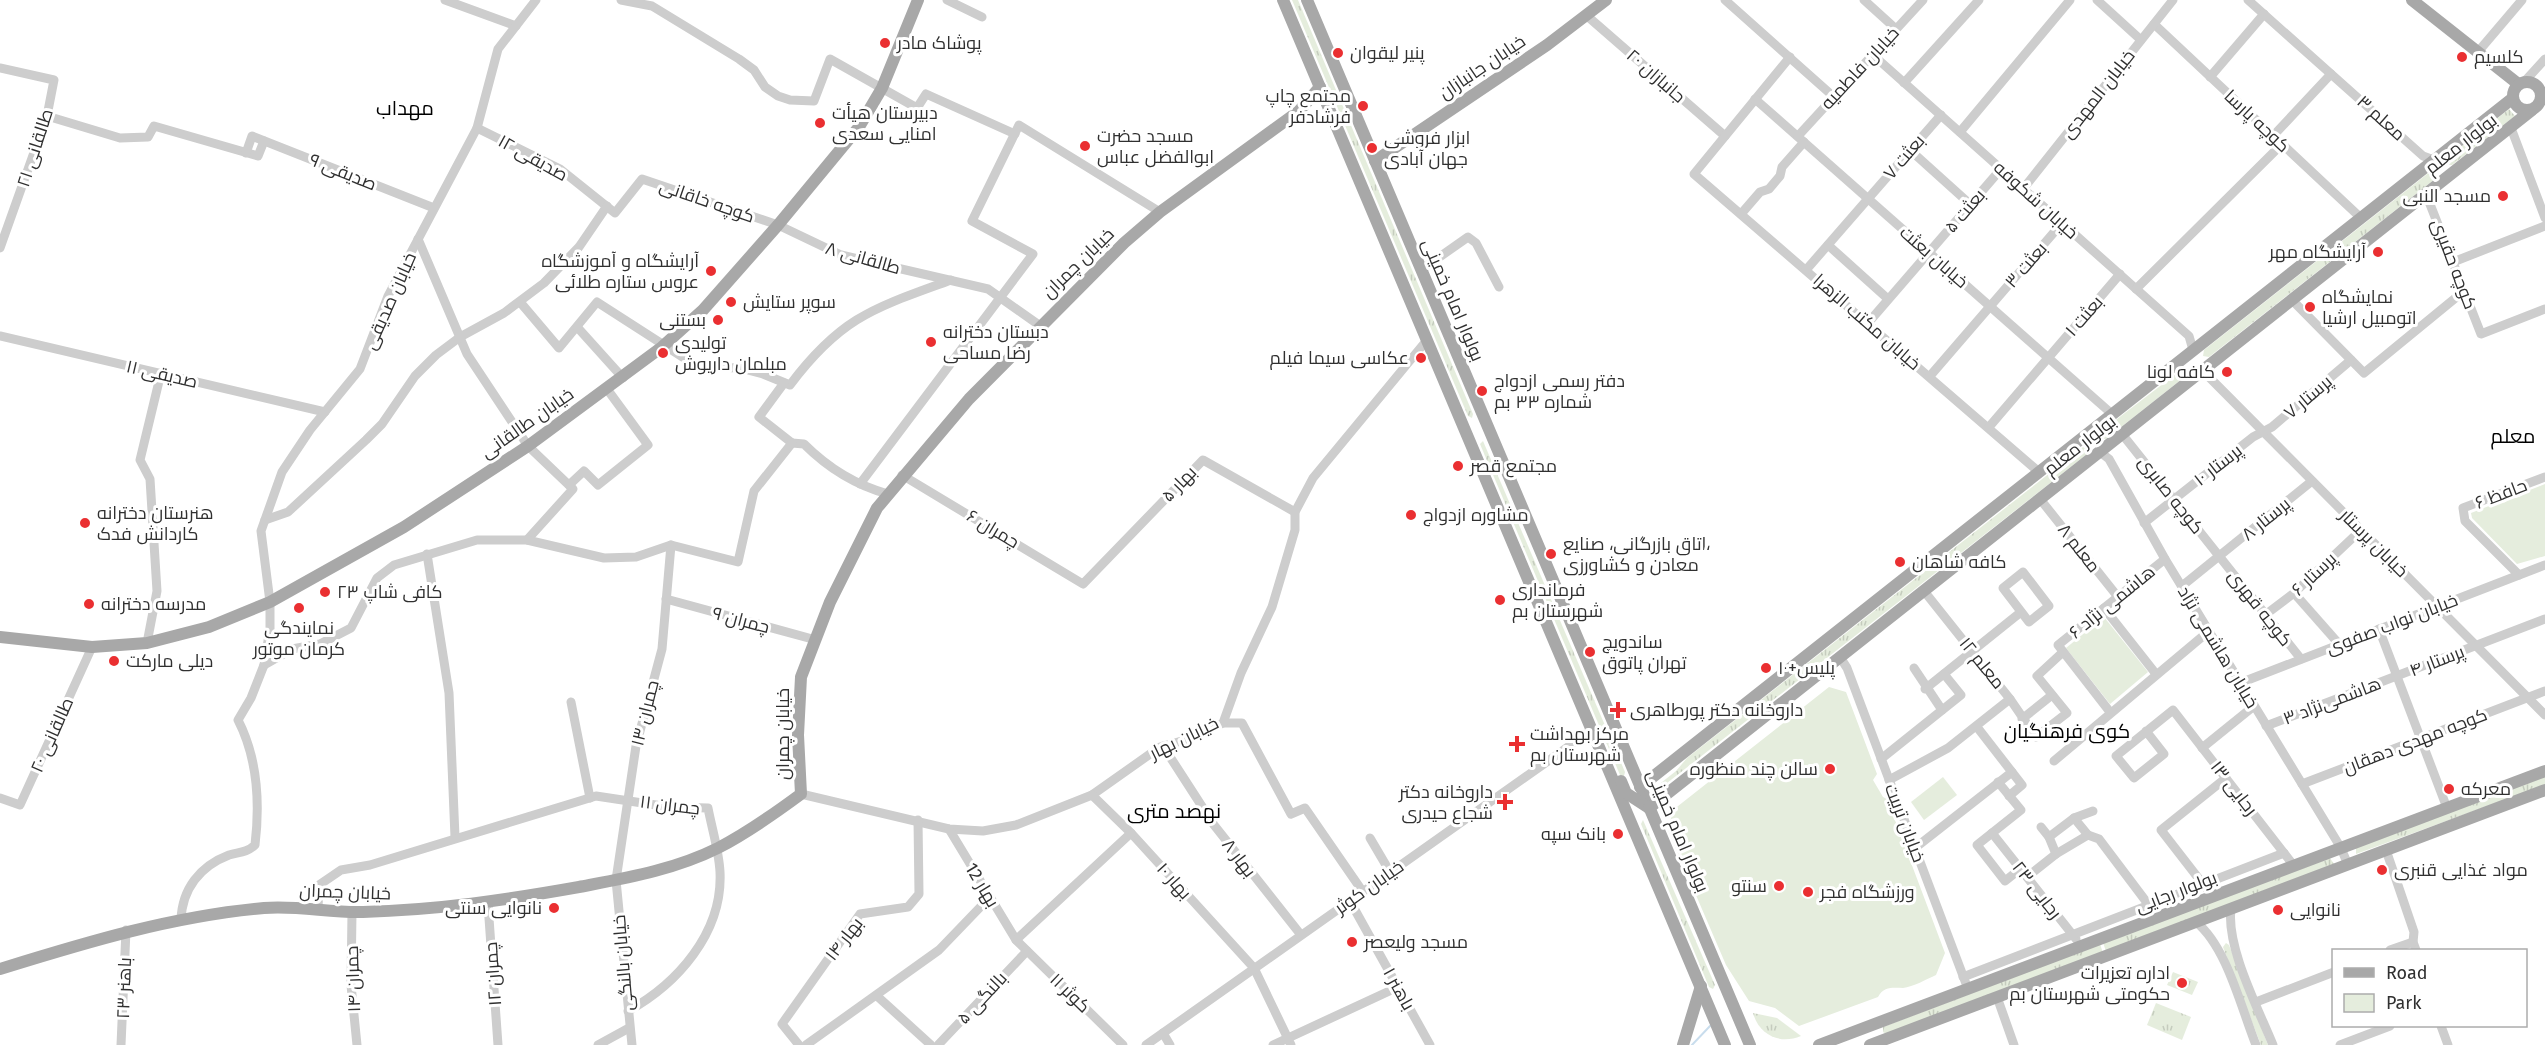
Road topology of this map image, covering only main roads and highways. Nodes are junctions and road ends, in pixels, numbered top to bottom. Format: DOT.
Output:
graph roads {
  1 [pos="918,0"];
  2 [pos="1283,0"];
  3 [pos="1307,0"];
  4 [pos="1606,0"];
  5 [pos="2414,1"];
  6 [pos="2521,82"];
  7 [pos="1320,87"];
  8 [pos="2513,98"];
  9 [pos="2544,100"];
  10 [pos="2532,110"];
  11 [pos="2434,160"];
  12 [pos="1375,161"];
  13 [pos="2448,177"];
  14 [pos="2193,350"];
  15 [pos="2203,370"];
  16 [pos="1487,425"];
  17 [pos="1467,434"];
  18 [pos="2086,434"];
  19 [pos="2100,452"];
  20 [pos="0,637"];
  21 [pos="1566,669"];
  22 [pos="2545,771"];
  23 [pos="1634,774"];
  24 [pos="1640,787"];
  25 [pos="2545,790"];
  26 [pos="1626,793"];
  27 [pos="1636,801"];
  28 [pos="1649,808"];
  29 [pos="1631,823"];
  30 [pos="0,969"];
  31 [pos="1701,986"];
  32 [pos="1727,994"];
  33 [pos="1707,1002"];
  34 [pos="1883,1021"];
  35 [pos="1889,1038"];
  36 [pos="1683,1045"];
  37 [pos="1725,1045"];
  38 [pos="1750,1045"];
  39 [pos="1819,1045"];
  40 [pos="1870,1045"];
  1 -- 20 [label="main road, خیابان طالقانی"];
  2 -- 7 [label="main road"];
  3 -- 12 [label="main road, بولوار امام خمینی"];
  4 -- 12 [label="main road, خیابان جانبازان"];
  5 -- 6 [label="main road"];
  6 -- 8 [label="main road"];
  6 -- 9 [label="main road"];
  7 -- 17 [label="main road"];
  7 -- 30 [label="main road, خیابان چمران"];
  8 -- 10 [label="main road"];
  8 -- 11 [label="main road, بولوار معلم"];
  9 -- 10 [label="main road"];
  10 -- 13 [label="main road, بولوار معلم"];
  11 -- 13 [label="main road"];
  11 -- 14 [label="main road, بولوار معلم"];
  12 -- 16 [label="main road, بولوار امام خمینی"];
  13 -- 15 [label="main road, بولوار معلم"];
  14 -- 15 [label="main road"];
  14 -- 18 [label="main road, بولوار معلم"];
  15 -- 19 [label="main road, بولوار معلم"];
  16 -- 17 [label="main road"];
  16 -- 23 [label="main road, بولوار امام خمینی"];
  17 -- 21 [label="main road"];
  18 -- 19 [label="main road"];
  18 -- 24 [label="main road, بولوار معلم"];
  19 -- 28 [label="main road, بولوار معلم"];
  21 -- 26 [label="main road"];
  21 -- 29 [label="main road"];
  22 -- 34 [label="main road, بولوار رجایی"];
  23 -- 24 [label="main road, بولوار امام خمینی"];
  23 -- 26 [label="main road"];
  24 -- 27 [label="main road"];
  24 -- 28 [label="main road, بولوار امام خمینی"];
  25 -- 35 [label="main road, بولوار رجایی"];
  26 -- 27 [label="main road"];
  27 -- 28 [label="main road"];
  27 -- 29 [label="main road"];
  28 -- 32 [label="main road, بولوار امام خمینی"];
  29 -- 31 [label="main road"];
  31 -- 33 [label="main road"];
  31 -- 36 [label="main road"];
  32 -- 33 [label="main road"];
  32 -- 38 [label="main road, بولوار امام خمینی"];
  33 -- 37 [label="main road"];
  34 -- 35 [label="main road"];
  34 -- 39 [label="main road, بولوار رجایی"];
  35 -- 40 [label="main road, بولوار رجایی"];
}
